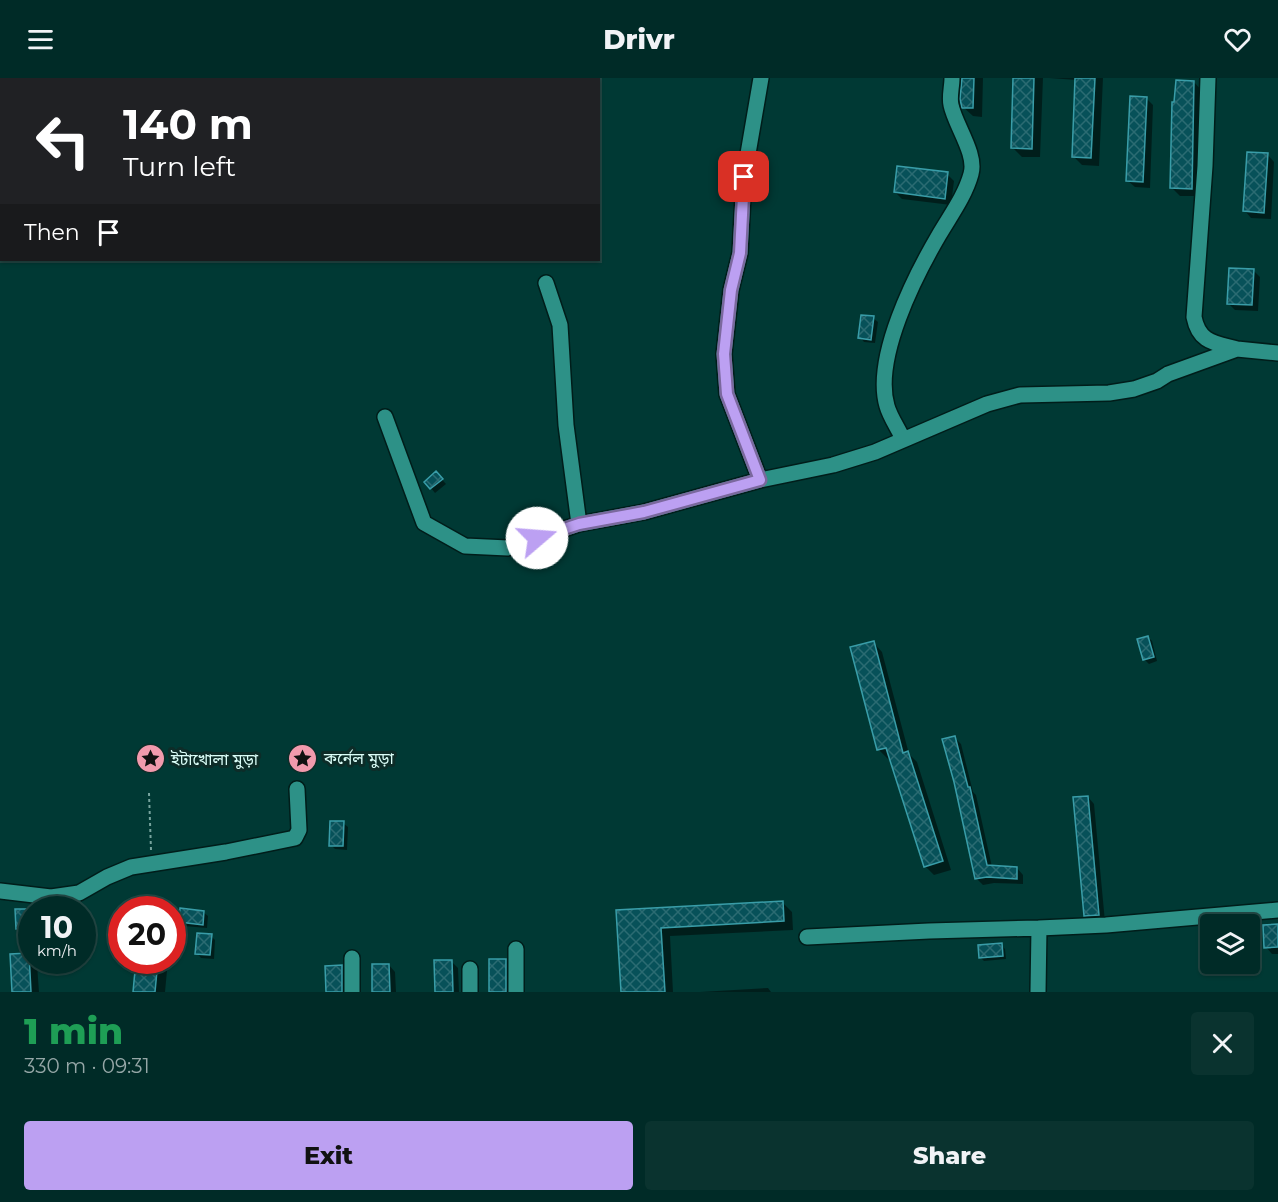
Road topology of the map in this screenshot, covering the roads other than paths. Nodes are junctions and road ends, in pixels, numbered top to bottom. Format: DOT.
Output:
graph roads {
  1 [pos="761,78"];
  2 [pos="952,78"];
  3 [pos="1208,78"];
  4 [pos="546,283"];
  5 [pos="1237,349"];
  6 [pos="1278,353"];
  7 [pos="386,417"];
  8 [pos="903,439"];
  9 [pos="760,480"];
  10 [pos="579,524"];
  11 [pos="297,789"];
  12 [pos="0,891"];
  13 [pos="1278,909"];
  14 [pos="1039,928"];
  15 [pos="807,937"];
  16 [pos="516,949"];
  17 [pos="352,958"];
  18 [pos="470,969"];
  19 [pos="352,992"];
  20 [pos="470,992"];
  21 [pos="516,992"];
  22 [pos="1038,992"];
  1 -- 9 [label="street"];
  2 -- 8 [label="street"];
  3 -- 5 [label="street"];
  4 -- 10 [label="street"];
  5 -- 6 [label="street"];
  5 -- 8 [label="street"];
  7 -- 10 [label="street"];
  8 -- 9 [label="street"];
  9 -- 10 [label="street"];
  11 -- 12 [label="street"];
  13 -- 14 [label="street"];
  14 -- 15 [label="street"];
  14 -- 22 [label="street"];
  16 -- 21 [label="street"];
  17 -- 19 [label="street"];
  18 -- 20 [label="street"];
}
